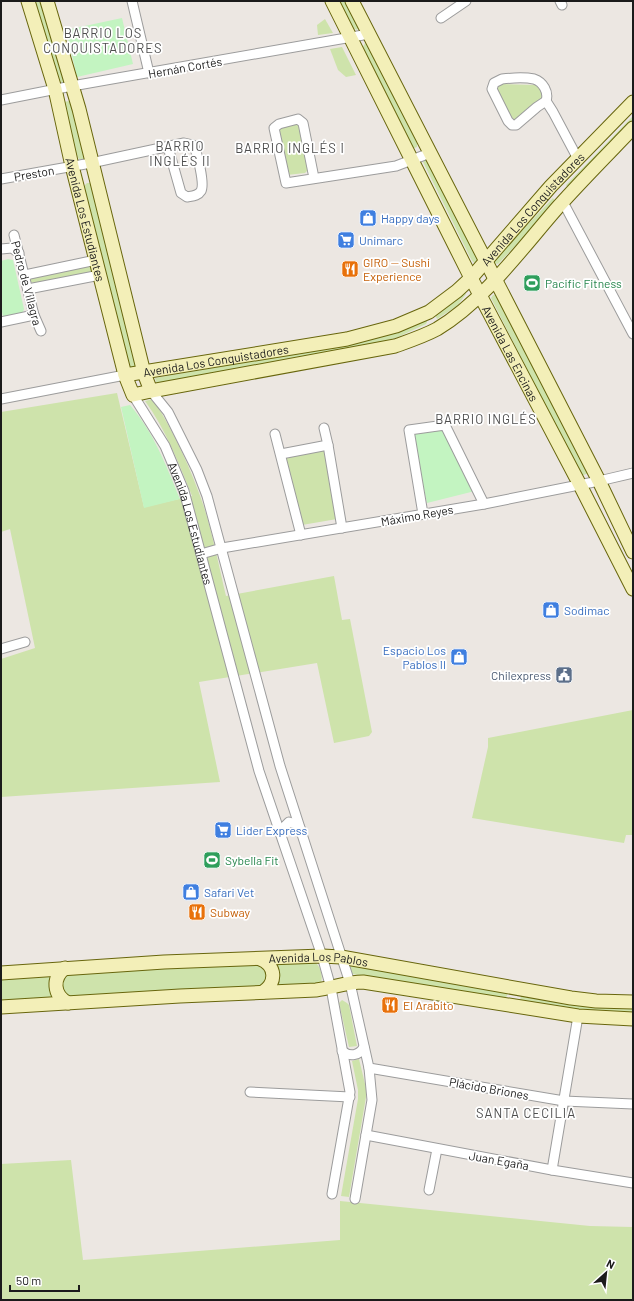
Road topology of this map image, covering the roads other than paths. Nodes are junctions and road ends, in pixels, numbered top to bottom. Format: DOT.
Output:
graph roads {
  1 [pos="28,1"];
  2 [pos="47,1"];
  3 [pos="132,1"];
  4 [pos="332,1"];
  5 [pos="352,1"];
  6 [pos="466,1"];
  7 [pos="441,18"];
  8 [pos="369,34"];
  9 [pos="351,37"];
  10 [pos="149,73"];
  11 [pos="72,86"];
  12 [pos="55,89"];
  13 [pos="1,100"];
  14 [pos="546,101"];
  15 [pos="633,102"];
  16 [pos="633,128"];
  17 [pos="168,147"];
  18 [pos="430,153"];
  19 [pos="578,158"];
  20 [pos="412,160"];
  21 [pos="91,163"];
  22 [pos="72,166"];
  23 [pos="314,178"];
  24 [pos="1,179"];
  25 [pos="551,186"];
  26 [pos="562,202"];
  27 [pos="14,234"];
  28 [pos="1,249"];
  29 [pos="19,253"];
  30 [pos="96,260"];
  31 [pos="486,261"];
  32 [pos="25,274"];
  33 [pos="100,275"];
  34 [pos="470,278"];
  35 [pos="495,279"];
  36 [pos="28,289"];
  37 [pos="480,295"];
  38 [pos="428,312"];
  39 [pos="34,315"];
  40 [pos="1,322"];
  41 [pos="436,329"];
  42 [pos="41,331"];
  43 [pos="633,334"];
  44 [pos="144,372"];
  45 [pos="125,375"];
  46 [pos="151,391"];
  47 [pos="133,395"];
  48 [pos="1,399"];
  49 [pos="324,428"];
  50 [pos="276,434"];
  51 [pos="328,445"];
  52 [pos="281,454"];
  53 [pos="633,473"];
  54 [pos="599,481"];
  55 [pos="580,485"];
  56 [pos="484,504"];
  57 [pos="423,514"];
  58 [pos="342,528"];
  59 [pos="301,535"];
  60 [pos="222,548"];
  61 [pos="633,552"];
  62 [pos="201,554"];
  63 [pos="617,557"];
  64 [pos="633,558"];
  65 [pos="633,589"];
  66 [pos="25,642"];
  67 [pos="1,649"];
  68 [pos="300,828"];
  69 [pos="281,835"];
  70 [pos="322,956"];
  71 [pos="341,957"];
  72 [pos="260,959"];
  73 [pos="65,968"];
  74 [pos="1,973"];
  75 [pos="350,983"];
  76 [pos="331,988"];
  77 [pos="263,992"];
  78 [pos="633,1002"];
  79 [pos="68,1003"];
  80 [pos="1,1007"];
  81 [pos="578,1016"];
  82 [pos="633,1019"];
  83 [pos="364,1047"];
  84 [pos="342,1051"];
  85 [pos="369,1068"];
  86 [pos="250,1092"];
  87 [pos="350,1097"];
  88 [pos="564,1101"];
  89 [pos="633,1104"];
  90 [pos="366,1136"];
  91 [pos="437,1149"];
  92 [pos="552,1170"];
  93 [pos="633,1183"];
  94 [pos="429,1190"];
  95 [pos="332,1194"];
  96 [pos="355,1199"];
  1 -- 12 [label="street, Avenida Los Estudiantes"];
  2 -- 11 [label="street, Avenida Los Estudiantes"];
  3 -- 10 [label="street"];
  4 -- 9 [label="street, Avenida Las Encinas"];
  5 -- 8 [label="street, Avenida Las Encinas"];
  6 -- 7 [label="street"];
  8 -- 9 [label="street, Hernán Cortés"];
  8 -- 18 [label="street, Avenida Las Encinas"];
  9 -- 10 [label="street, Hernán Cortés"];
  9 -- 20 [label="street, Avenida Las Encinas"];
  10 -- 11 [label="street, Hernán Cortés"];
  11 -- 12 [label="street, Hernán Cortés"];
  11 -- 21 [label="street, Avenida Los Estudiantes"];
  12 -- 13 [label="street, Hernán Cortés"];
  12 -- 22 [label="street, Avenida Los Estudiantes"];
  14 -- 14 [label="street"];
  14 -- 19 [label="street"];
  15 -- 19 [label="street, Avenida Los Conquistadores"];
  16 -- 26 [label="street, Avenida Los Conquistadores"];
  17 -- 17 [label="street, Preston"];
  17 -- 21 [label="street, Preston"];
  18 -- 20 [label="street"];
  18 -- 31 [label="street, Avenida Las Encinas"];
  19 -- 25 [label="street, Avenida Los Conquistadores"];
  20 -- 23 [label="street"];
  20 -- 34 [label="street, Avenida Las Encinas"];
  21 -- 22 [label="street, Preston"];
  21 -- 44 [label="street, Avenida Los Estudiantes"];
  22 -- 24 [label="street, Preston"];
  22 -- 30 [label="street, Avenida Los Estudiantes"];
  23 -- 23 [label="street"];
  25 -- 26 [label="street"];
  25 -- 31 [label="street, Avenida Los Conquistadores"];
  26 -- 35 [label="street, Avenida Los Conquistadores"];
  26 -- 43 [label="street"];
  27 -- 29 [label="street, Pedro de Villagra"];
  28 -- 29 [label="street"];
  29 -- 32 [label="street, Pedro de Villagra"];
  30 -- 32 [label="street"];
  30 -- 33 [label="street, Avenida Los Estudiantes"];
  31 -- 34 [label="street, Avenida Los Conquistadores"];
  31 -- 35 [label="street, Avenida Las Encinas"];
  32 -- 36 [label="street, Pedro de Villagra"];
  33 -- 36 [label="street"];
  33 -- 45 [label="street, Avenida Los Estudiantes"];
  34 -- 37 [label="street, Avenida Las Encinas"];
  34 -- 38 [label="street, Avenida Los Conquistadores"];
  35 -- 37 [label="street, Avenida Los Conquistadores"];
  35 -- 54 [label="street, Avenida Las Encinas"];
  36 -- 39 [label="street, Pedro de Villagra"];
  37 -- 41 [label="street, Avenida Los Conquistadores"];
  37 -- 55 [label="street, Avenida Las Encinas"];
  38 -- 41 [label="street"];
  38 -- 44 [label="street, Avenida Los Conquistadores"];
  39 -- 40 [label="street"];
  39 -- 42 [label="street, Pedro de Villagra"];
  41 -- 46 [label="street, Avenida Los Conquistadores"];
  44 -- 45 [label="street, Avenida Los Conquistadores"];
  44 -- 46 [label="street, Avenida Los Estudiantes"];
  45 -- 47 [label="street, Avenida Los Estudiantes"];
  45 -- 48 [label="street, Avenida Los Conquistadores"];
  46 -- 47 [label="street, Avenida Los Conquistadores"];
  46 -- 60 [label="street, Avenida Los Estudiantes"];
  47 -- 62 [label="street, Avenida Los Estudiantes"];
  49 -- 51 [label="street"];
  50 -- 52 [label="street"];
  51 -- 52 [label="street"];
  51 -- 58 [label="street"];
  52 -- 59 [label="street"];
  53 -- 54 [label="street, Máximo Reyes"];
  54 -- 55 [label="street, Máximo Reyes"];
  54 -- 61 [label="street, Avenida Las Encinas"];
  55 -- 56 [label="street, Máximo Reyes"];
  55 -- 63 [label="street, Avenida Las Encinas"];
  56 -- 57 [label="street, Máximo Reyes"];
  56 -- 57 [label="street"];
  57 -- 58 [label="street, Máximo Reyes"];
  58 -- 59 [label="street, Máximo Reyes"];
  59 -- 60 [label="street, Máximo Reyes"];
  60 -- 62 [label="street, Máximo Reyes"];
  60 -- 68 [label="street, Avenida Los Estudiantes"];
  62 -- 69 [label="street, Avenida Los Estudiantes"];
  63 -- 64 [label="street"];
  63 -- 65 [label="street, Avenida Las Encinas"];
  66 -- 67 [label="street"];
  68 -- 69 [label="street"];
  68 -- 71 [label="street, Avenida Los Estudiantes"];
  69 -- 70 [label="street, Avenida Los Estudiantes"];
  70 -- 71 [label="street, Avenida Los Pablos"];
  70 -- 72 [label="street, Avenida Los Pablos"];
  70 -- 76 [label="street, Avenida Los Estudiantes"];
  71 -- 75 [label="street, Avenida Los Estudiantes"];
  71 -- 78 [label="street, Avenida Los Pablos"];
  72 -- 73 [label="street, Avenida Los Pablos"];
  72 -- 77 [label="street"];
  73 -- 74 [label="street, Avenida Los Pablos"];
  73 -- 79 [label="street"];
  75 -- 76 [label="street, Avenida Los Pablos"];
  75 -- 81 [label="street, Avenida Los Pablos"];
  75 -- 83 [label="street, Avenida Los Estudiantes"];
  76 -- 77 [label="street, Avenida Los Pablos"];
  76 -- 84 [label="street, Avenida Los Estudiantes"];
  77 -- 79 [label="street, Avenida Los Pablos"];
  79 -- 80 [label="street, Avenida Los Pablos"];
  81 -- 82 [label="street, Avenida Los Pablos"];
  81 -- 88 [label="street"];
  83 -- 84 [label="street"];
  83 -- 85 [label="street, Avenida Los Estudiantes"];
  84 -- 87 [label="street, Avenida Los Estudiantes"];
  85 -- 88 [label="street, Plácido Briones"];
  85 -- 90 [label="street, Avenida Los Estudiantes"];
  86 -- 87 [label="street"];
  87 -- 95 [label="street, Avenida Los Estudiantes"];
  88 -- 89 [label="street, Plácido Briones"];
  88 -- 92 [label="street"];
  90 -- 91 [label="street, Juan Egaña"];
  90 -- 96 [label="street, Avenida Los Estudiantes"];
  91 -- 92 [label="street, Juan Egaña"];
  91 -- 94 [label="street"];
  92 -- 93 [label="street, Juan Egaña"];
}
